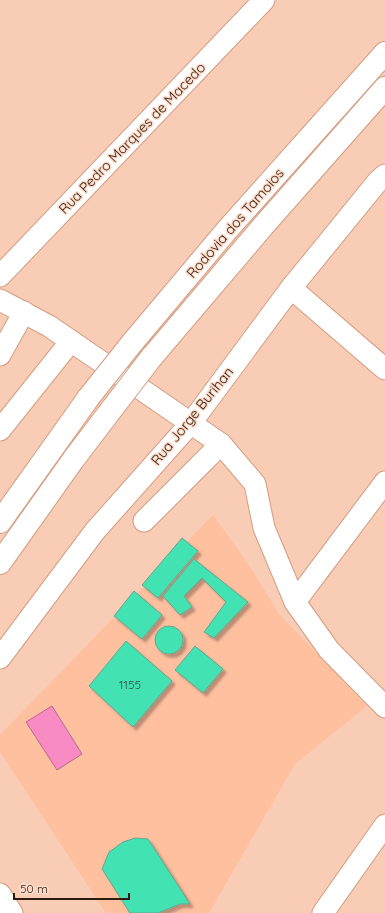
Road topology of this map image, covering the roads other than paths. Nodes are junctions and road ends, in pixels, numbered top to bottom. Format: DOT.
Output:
graph roads {
  1 [pos="264,0"];
  2 [pos="385,53"];
  3 [pos="385,88"];
  4 [pos="385,105"];
  5 [pos="351,125"];
  6 [pos="385,175"];
  7 [pos="0,276"];
  8 [pos="291,288"];
  9 [pos="0,300"];
  10 [pos="24,312"];
  11 [pos="71,340"];
  12 [pos="0,355"];
  13 [pos="385,369"];
  14 [pos="191,423"];
  15 [pos="0,430"];
  16 [pos="221,444"];
  17 [pos="385,482"];
  18 [pos="144,521"];
  19 [pos="0,522"];
  20 [pos="0,563"];
  21 [pos="296,602"];
  22 [pos="0,658"];
  23 [pos="385,707"];
  24 [pos="385,825"];
  25 [pos="0,894"];
  26 [pos="12,913"];
  27 [pos="323,913"];
  1 -- 7 [label="street, Rua Pedro Marques de Macedo"];
  2 -- 19 [label="highway, Rodovia dos Tamoios, bridge"];
  3 -- 5 [label="highway"];
  4 -- 5 [label="highway"];
  5 -- 20 [label="highway, bridge"];
  6 -- 8 [label="street, Rua Jorge Burihan"];
  8 -- 13 [label="street"];
  8 -- 14 [label="street, Rua Jorge Burihan"];
  9 -- 10 [label="street"];
  10 -- 11 [label="street"];
  10 -- 12 [label="street"];
  11 -- 14 [label="street"];
  11 -- 15 [label="street"];
  14 -- 16 [label="street"];
  14 -- 22 [label="street, Rua Jorge Burihan"];
  16 -- 18 [label="street"];
  16 -- 21 [label="street"];
  17 -- 21 [label="street"];
  21 -- 23 [label="street"];
  24 -- 27 [label="street"];
  25 -- 26 [label="street"];
}
